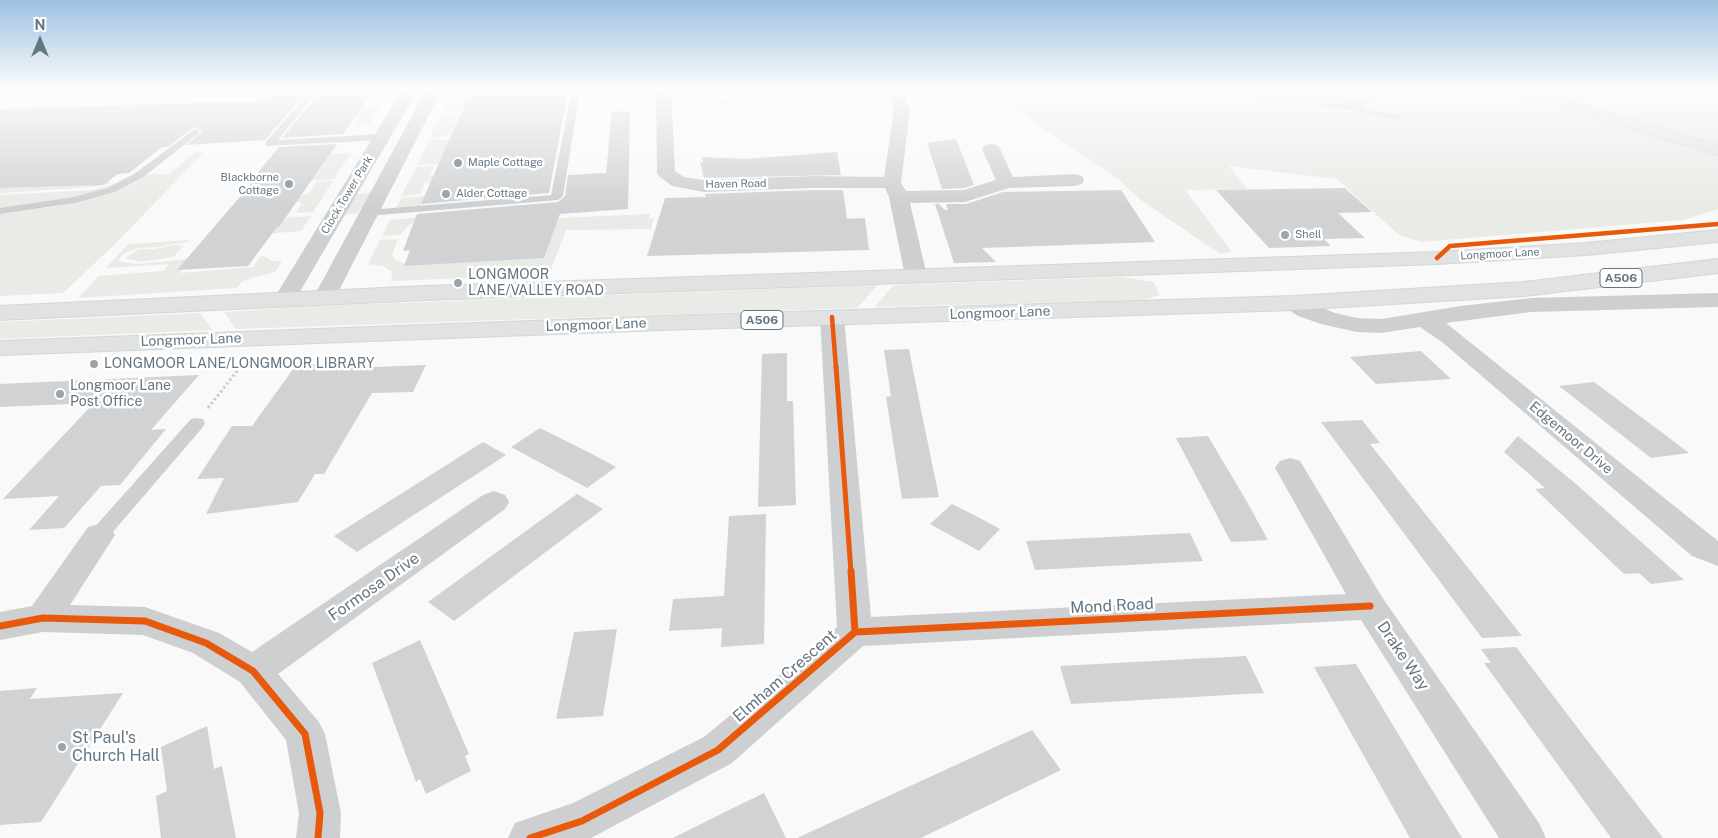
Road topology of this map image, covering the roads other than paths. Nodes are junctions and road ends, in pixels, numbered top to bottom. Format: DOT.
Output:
graph roads {
  1 [pos="282,129"];
  2 [pos="386,129"];
  3 [pos="401,129"];
  4 [pos="412,129"];
  5 [pos="569,129"];
  6 [pos="665,129"];
  7 [pos="900,129"];
  8 [pos="1648,129"];
  9 [pos="195,132"];
  10 [pos="384,133"];
  11 [pos="991,150"];
  12 [pos="1718,150"];
  13 [pos="398,156"];
  14 [pos="369,158"];
  15 [pos="1076,180"];
  16 [pos="1006,183"];
  17 [pos="380,190"];
  18 [pos="895,190"];
  19 [pos="349,192"];
  20 [pos="0,211"];
  21 [pos="364,221"];
  22 [pos="324,233"];
  23 [pos="1718,236"];
  24 [pos="1718,266"];
  25 [pos="1162,268"];
  26 [pos="916,276"];
  27 [pos="324,298"];
  28 [pos="284,300"];
  29 [pos="1718,300"];
  30 [pos="1294,303"];
  31 [pos="1192,307"];
  32 [pos="0,313"];
  33 [pos="832,317"];
  34 [pos="1425,319"];
  35 [pos="0,348"];
  36 [pos="197,423"];
  37 [pos="1290,468"];
  38 [pos="494,502"];
  39 [pos="99,535"];
  40 [pos="1718,554"];
  41 [pos="1370,606"];
  42 [pos="44,618"];
  43 [pos="0,626"];
  44 [pos="855,632"];
  45 [pos="253,671"];
  46 [pos="318,838"];
  47 [pos="530,838"];
  48 [pos="1524,838"];
  1 -- 10 [label="lane"];
  2 -- 10 [label="street, Clock Tower Park"];
  3 -- 10 [label="street"];
  4 -- 13 [label="street, Clock Tower Park"];
  5 -- 21 [label="lane"];
  6 -- 18 [label="street, Haven Road"];
  7 -- 18 [label="street"];
  8 -- 12 [label="main road"];
  9 -- 20 [label="lane"];
  10 -- 14 [label="street, Clock Tower Park"];
  11 -- 16 [label="street"];
  13 -- 14 [label="street"];
  13 -- 17 [label="street, Clock Tower Park"];
  14 -- 19 [label="street, Clock Tower Park"];
  15 -- 16 [label="street"];
  16 -- 18 [label="street"];
  17 -- 19 [label="street"];
  17 -- 21 [label="street, Clock Tower Park"];
  18 -- 26 [label="street"];
  19 -- 22 [label="street, Clock Tower Park"];
  21 -- 22 [label="street"];
  21 -- 27 [label="street, Clock Tower Park"];
  22 -- 28 [label="street, Clock Tower Park"];
  23 -- 25 [label="main road, Longmoor Lane / A506"];
  24 -- 30 [label="main road, Longmoor Lane / A506"];
  25 -- 26 [label="main road, Longmoor Lane / A506"];
  25 -- 31 [label="main road"];
  26 -- 27 [label="main road, Longmoor Lane / A506"];
  27 -- 28 [label="main road, Longmoor Lane / A506"];
  28 -- 32 [label="main road, Longmoor Lane / A506"];
  29 -- 34 [label="street"];
  30 -- 31 [label="main road, Longmoor Lane / A506"];
  30 -- 34 [label="street"];
  31 -- 33 [label="main road, Longmoor Lane / A506"];
  33 -- 35 [label="main road, Longmoor Lane / A506"];
  33 -- 44 [label="street, Elmham Crescent"];
  34 -- 40 [label="street, Edgemoor Drive"];
  36 -- 39 [label="lane"];
  37 -- 41 [label="street, Drake Way"];
  38 -- 45 [label="street, Formosa Drive"];
  39 -- 42 [label="street"];
  41 -- 44 [label="street, Mond Road"];
  41 -- 48 [label="street, Drake Way"];
  42 -- 43 [label="street"];
  42 -- 45 [label="street"];
  44 -- 47 [label="street, Elmham Crescent"];
  45 -- 46 [label="street"];
}
